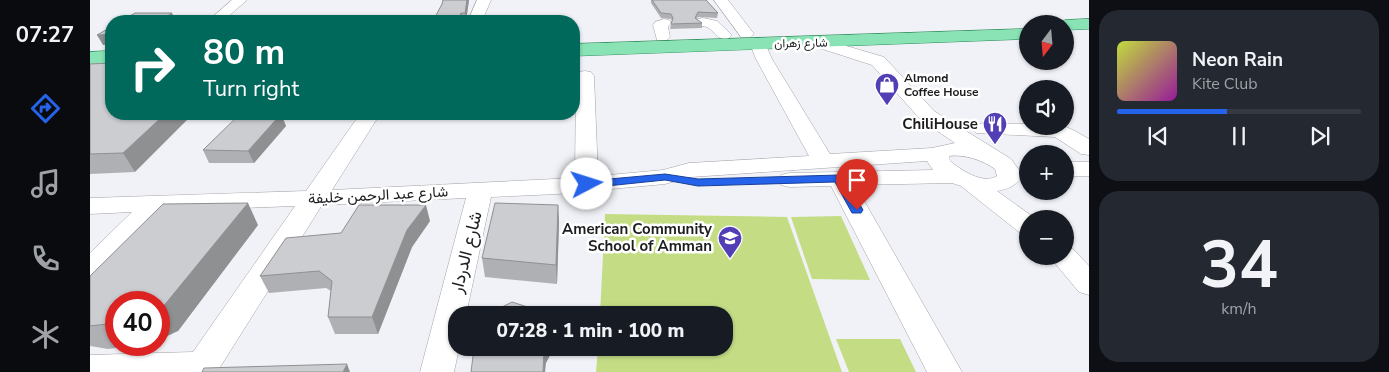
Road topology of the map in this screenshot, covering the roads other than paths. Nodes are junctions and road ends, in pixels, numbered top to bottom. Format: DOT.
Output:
graph roads {
  1 [pos="247,0"];
  2 [pos="484,0"];
  3 [pos="721,0"];
  4 [pos="235,5"];
  5 [pos="222,15"];
  6 [pos="478,15"];
  7 [pos="703,22"];
  8 [pos="1019,26"];
  9 [pos="1074,26"];
  10 [pos="1089,28"];
  11 [pos="1074,32"];
  12 [pos="1019,34"];
  13 [pos="724,35"];
  14 [pos="580,39"];
  15 [pos="752,39"];
  16 [pos="884,40"];
  17 [pos="819,42"];
  18 [pos="580,50"];
  19 [pos="105,57"];
  20 [pos="90,58"];
  21 [pos="878,61"];
  22 [pos="105,67"];
  23 [pos="90,68"];
  24 [pos="585,76"];
  25 [pos="927,115"];
  26 [pos="366,120"];
  27 [pos="984,129"];
  28 [pos="1089,150"];
  29 [pos="940,152"];
  30 [pos="1074,169"];
  31 [pos="1089,169"];
  32 [pos="831,170"];
  33 [pos="1011,170"];
  34 [pos="961,179"];
  35 [pos="587,184"];
  36 [pos="480,191"];
  37 [pos="314,198"];
  38 [pos="156,203"];
  39 [pos="90,206"];
  40 [pos="1030,210"];
  41 [pos="1019,220"];
  42 [pos="1071,265"];
  43 [pos="90,270"];
  44 [pos="1089,284"];
  45 [pos="199,369"];
  46 [pos="90,370"];
  47 [pos="436,372"];
  48 [pos="945,372"];
  1 -- 4 [label="street"];
  2 -- 6 [label="street"];
  3 -- 15 [label="street"];
  4 -- 5 [label="street"];
  7 -- 13 [label="street"];
  8 -- 15 [label="main road, شارع زهران"];
  9 -- 10 [label="main road"];
  10 -- 11 [label="main road"];
  12 -- 16 [label="main road, شارع زهران"];
  13 -- 14 [label="main road, شارع زهران"];
  13 -- 15 [label="main road, شارع زهران"];
  15 -- 17 [label="main road, شارع زهران"];
  15 -- 18 [label="main road, شارع زهران"];
  15 -- 32 [label="street"];
  16 -- 17 [label="main road, شارع زهران"];
  16 -- 21 [label="street"];
  17 -- 21 [label="street"];
  19 -- 20 [label="main road"];
  21 -- 25 [label="street"];
  22 -- 23 [label="main road"];
  24 -- 35 [label="street"];
  25 -- 29 [label="street"];
  25 -- 33 [label="street"];
  26 -- 37 [label="street"];
  27 -- 28 [label="street"];
  29 -- 32 [label="street, شارع عبد الرحمن خليفة"];
  29 -- 33 [label="street, شارع عبد الرحمن خليفة"];
  29 -- 34 [label="street"];
  30 -- 31 [label="street"];
  32 -- 34 [label="street, شارع عبد الرحمن خليفة"];
  32 -- 35 [label="street, شارع عبد الرحمن خليفة"];
  32 -- 48 [label="street"];
  33 -- 34 [label="street, شارع عبد الرحمن خليفة"];
  33 -- 40 [label="street"];
  34 -- 41 [label="street"];
  35 -- 36 [label="street, شارع عبد الرحمن خليفة"];
  36 -- 37 [label="street, شارع عبد الرحمن خليفة"];
  36 -- 47 [label="street, شارع الدردار"];
  37 -- 38 [label="street, شارع عبد الرحمن خليفة"];
  37 -- 45 [label="street"];
  38 -- 39 [label="street, شارع عبد الرحمن خليفة"];
  38 -- 43 [label="street"];
  42 -- 44 [label="street"];
  45 -- 46 [label="street"];
}
